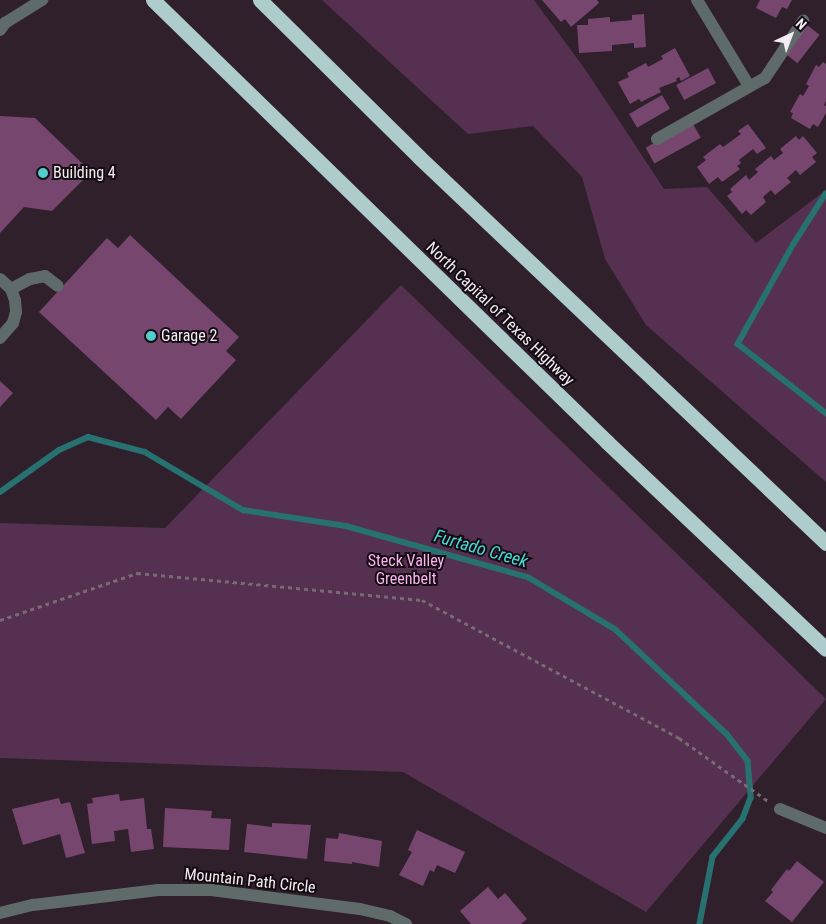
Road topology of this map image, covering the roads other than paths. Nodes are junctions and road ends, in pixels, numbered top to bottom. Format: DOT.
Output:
graph roads {
  1 [pos="42,0"];
  2 [pos="153,0"];
  3 [pos="260,0"];
  4 [pos="697,0"];
  5 [pos="803,21"];
  6 [pos="0,30"];
  7 [pos="749,86"];
  8 [pos="657,139"];
  9 [pos="0,279"];
  10 [pos="58,286"];
  11 [pos="11,289"];
  12 [pos="0,338"];
  13 [pos="826,543"];
  14 [pos="826,649"];
  15 [pos="780,809"];
  16 [pos="826,828"];
  17 [pos="0,913"];
  18 [pos="406,924"];
  1 -- 6 [label="street"];
  2 -- 14 [label="highway, North Capital of Texas Highway"];
  3 -- 13 [label="highway"];
  4 -- 7 [label="street"];
  5 -- 7 [label="street"];
  7 -- 8 [label="street"];
  9 -- 11 [label="street"];
  10 -- 11 [label="street"];
  11 -- 12 [label="street"];
  15 -- 16 [label="street"];
  17 -- 18 [label="street, Mountain Path Circle"];
}
